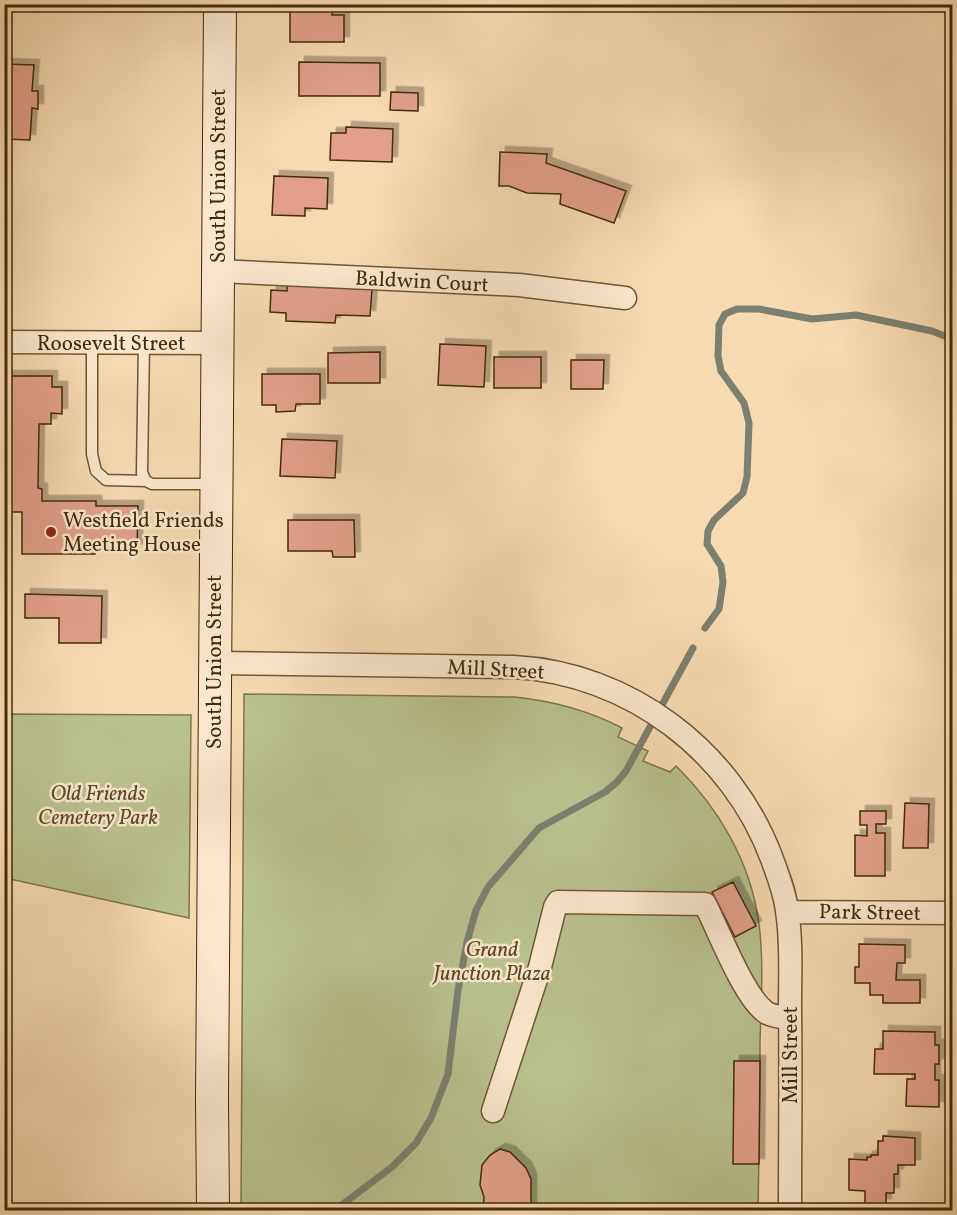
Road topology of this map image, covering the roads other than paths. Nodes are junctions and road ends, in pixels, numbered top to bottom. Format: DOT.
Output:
graph roads {
  1 [pos="220,4"];
  2 [pos="218,271"];
  3 [pos="625,298"];
  4 [pos="4,342"];
  5 [pos="92,343"];
  6 [pos="144,343"];
  7 [pos="217,343"];
  8 [pos="146,481"];
  9 [pos="216,484"];
  10 [pos="215,663"];
  11 [pos="788,912"];
  12 [pos="952,913"];
  13 [pos="790,1017"];
  14 [pos="493,1111"];
  15 [pos="213,1210"];
  16 [pos="790,1210"];
  1 -- 2 [label="street, South Union Street"];
  2 -- 3 [label="street, Baldwin Court"];
  2 -- 7 [label="street, South Union Street"];
  4 -- 5 [label="street, Roosevelt Street"];
  5 -- 6 [label="street, Roosevelt Street"];
  5 -- 8 [label="lane"];
  6 -- 7 [label="street, Roosevelt Street"];
  6 -- 8 [label="lane"];
  7 -- 9 [label="street, South Union Street"];
  8 -- 9 [label="lane"];
  9 -- 10 [label="street, South Union Street"];
  10 -- 11 [label="street, Mill Street"];
  10 -- 15 [label="street, South Union Street"];
  11 -- 12 [label="street, Park Street"];
  11 -- 13 [label="street, Mill Street"];
  13 -- 14 [label="street"];
  13 -- 16 [label="street, Mill Street"];
}
